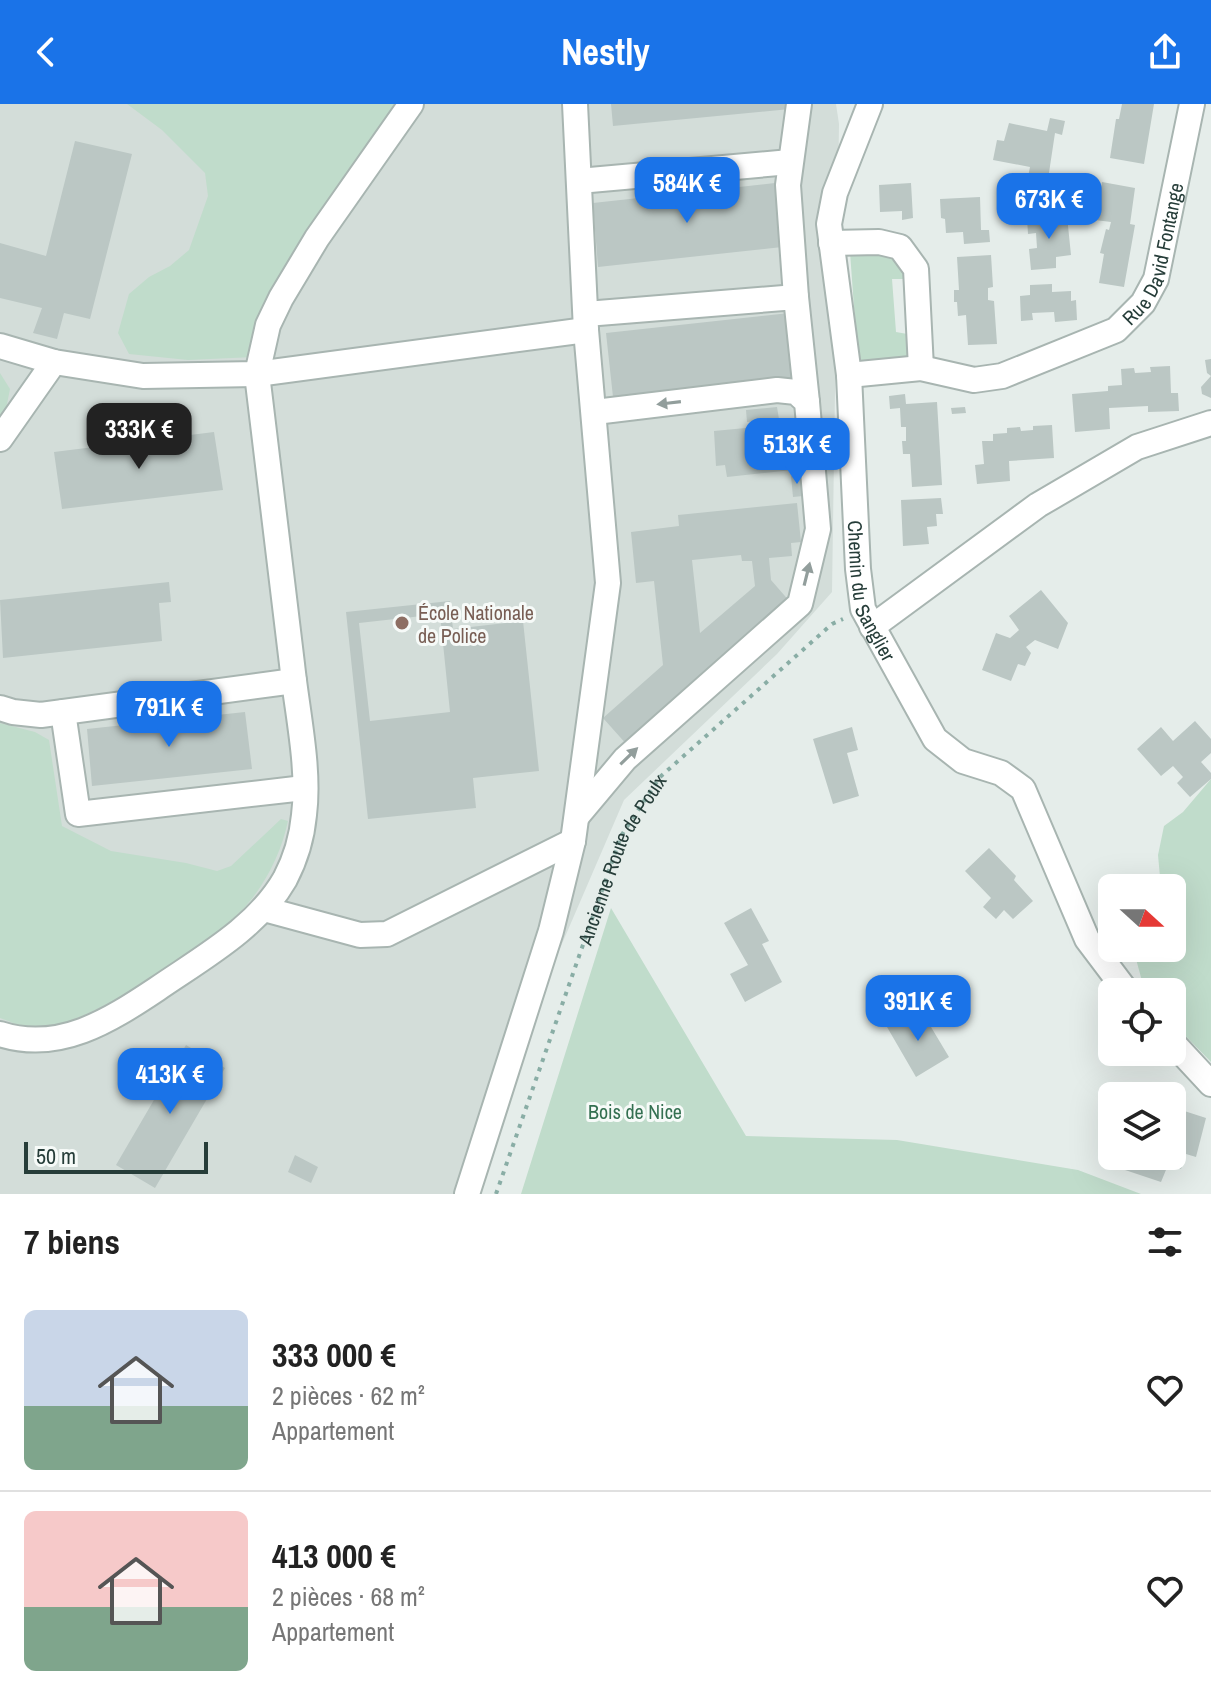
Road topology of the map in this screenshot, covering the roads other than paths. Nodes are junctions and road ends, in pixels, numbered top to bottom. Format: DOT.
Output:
graph roads {
  1 [pos="411,104"];
  2 [pos="575,104"];
  3 [pos="799,104"];
  4 [pos="870,104"];
  5 [pos="1197,109"];
  6 [pos="790,162"];
  7 [pos="579,181"];
  8 [pos="831,243"];
  9 [pos="796,297"];
  10 [pos="586,322"];
  11 [pos="0,346"];
  12 [pos="54,362"];
  13 [pos="921,368"];
  14 [pos="257,374"];
  15 [pos="849,375"];
  16 [pos="807,402"];
  17 [pos="595,412"];
  18 [pos="1211,423"];
  19 [pos="0,439"];
  20 [pos="868,618"];
  21 [pos="294,681"];
  22 [pos="0,708"];
  23 [pos="63,712"];
  24 [pos="304,788"];
  25 [pos="578,815"];
  26 [pos="573,841"];
  27 [pos="264,909"];
  28 [pos="1116,978"];
  29 [pos="0,1034"];
  30 [pos="1186,1057"];
  31 [pos="1211,1084"];
  32 [pos="467,1194"];
  1 -- 14 [label="street"];
  2 -- 7 [label="street"];
  3 -- 6 [label="street"];
  4 -- 8 [label="street, Chemin du Sanglier"];
  5 -- 13 [label="street, Rue David Fontange"];
  6 -- 7 [label="street"];
  6 -- 9 [label="street"];
  7 -- 10 [label="street"];
  8 -- 13 [label="street"];
  8 -- 15 [label="street, Chemin du Sanglier"];
  9 -- 10 [label="street"];
  9 -- 16 [label="street"];
  10 -- 14 [label="street"];
  10 -- 17 [label="street"];
  11 -- 12 [label="street"];
  12 -- 14 [label="street"];
  12 -- 19 [label="street"];
  13 -- 15 [label="street, Rue David Fontange"];
  14 -- 21 [label="street"];
  15 -- 20 [label="street, Chemin du Sanglier"];
  16 -- 17 [label="street, one-way"];
  25 -- 16 [label="street, one-way"];
  17 -- 25 [label="street"];
  18 -- 20 [label="street"];
  20 -- 28 [label="street, Chemin du Sanglier"];
  21 -- 23 [label="street"];
  21 -- 24 [label="street"];
  22 -- 23 [label="street"];
  23 -- 24 [label="street"];
  24 -- 27 [label="street"];
  25 -- 26 [label="street"];
  26 -- 27 [label="street"];
  26 -- 32 [label="street"];
  27 -- 29 [label="street"];
  30 -- 31 [label="street"];
}
